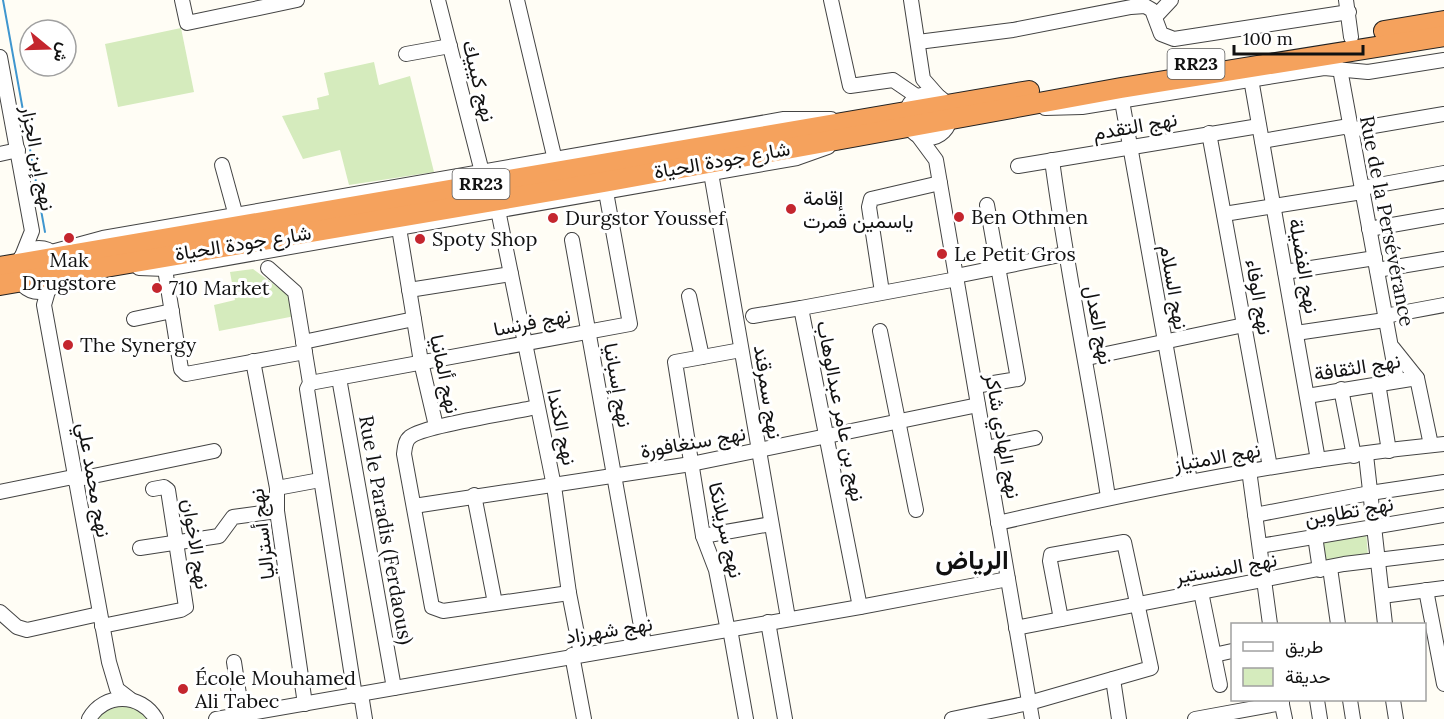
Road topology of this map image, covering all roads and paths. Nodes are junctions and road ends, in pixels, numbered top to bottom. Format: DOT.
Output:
graph roads {
  1 [pos="182,0"];
  2 [pos="297,0"];
  3 [pos="438,0"];
  4 [pos="517,0"];
  5 [pos="831,0"];
  6 [pos="911,0"];
  7 [pos="1171,0"];
  8 [pos="1347,6"];
  9 [pos="1156,16"];
  10 [pos="1444,21"];
  11 [pos="1444,36"];
  12 [pos="1351,37"];
  13 [pos="918,42"];
  14 [pos="450,46"];
  15 [pos="406,54"];
  16 [pos="0,57"];
  17 [pos="1444,60"];
  18 [pos="1340,69"];
  19 [pos="922,79"];
  20 [pos="1251,79"];
  21 [pos="1122,100"];
  22 [pos="1006,108"];
  23 [pos="946,113"];
  24 [pos="1444,114"];
  25 [pos="912,115"];
  26 [pos="1259,126"];
  27 [pos="1350,128"];
  28 [pos="847,130"];
  29 [pos="1209,133"];
  30 [pos="1262,141"];
  31 [pos="1129,147"];
  32 [pos="18,150"];
  33 [pos="0,154"];
  34 [pos="555,160"];
  35 [pos="936,160"];
  36 [pos="1052,160"];
  37 [pos="222,165"];
  38 [pos="1018,166"];
  39 [pos="482,172"];
  40 [pos="711,173"];
  41 [pos="1444,173"];
  42 [pos="940,183"];
  43 [pos="1362,190"];
  44 [pos="606,192"];
  45 [pos="987,205"];
  46 [pos="1273,207"];
  47 [pos="498,210"];
  48 [pos="1224,214"];
  49 [pos="236,216"];
  50 [pos="1444,216"];
  51 [pos="399,228"];
  52 [pos="1369,229"];
  53 [pos="32,231"];
  54 [pos="572,240"];
  55 [pos="1065,254"];
  56 [pos="53,258"];
  57 [pos="1444,259"];
  58 [pos="1376,264"];
  59 [pos="107,266"];
  60 [pos="268,268"];
  61 [pos="997,268"];
  62 [pos="165,269"];
  63 [pos="1285,272"];
  64 [pos="511,274"];
  65 [pos="24,275"];
  66 [pos="956,278"];
  67 [pos="0,285"];
  68 [pos="409,290"];
  69 [pos="882,292"];
  70 [pos="689,296"];
  71 [pos="1444,306"];
  72 [pos="801,308"];
  73 [pos="172,311"];
  74 [pos="753,316"];
  75 [pos="1385,318"];
  76 [pos="134,319"];
  77 [pos="414,319"];
  78 [pos="1244,325"];
  79 [pos="589,331"];
  80 [pos="880,331"];
  81 [pos="1296,333"];
  82 [pos="524,343"];
  83 [pos="1165,343"];
  84 [pos="1391,346"];
  85 [pos="304,347"];
  86 [pos="741,350"];
  87 [pos="702,357"];
  88 [pos="1087,358"];
  89 [pos="253,361"];
  90 [pos="422,363"];
  91 [pos="339,378"];
  92 [pos="1417,378"];
  93 [pos="1397,380"];
  94 [pos="310,383"];
  95 [pos="1378,383"];
  96 [pos="975,386"];
  97 [pos="1341,389"];
  98 [pos="1307,396"];
  99 [pos="978,405"];
  100 [pos="537,407"];
  101 [pos="898,421"];
  102 [pos="436,426"];
  103 [pos="826,435"];
  104 [pos="1035,438"];
  105 [pos="1437,445"];
  106 [pos="986,448"];
  107 [pos="758,450"];
  108 [pos="214,451"];
  109 [pos="1389,451"];
  110 [pos="1360,456"];
  111 [pos="1318,460"];
  112 [pos="691,464"];
  113 [pos="1270,467"];
  114 [pos="1249,470"];
  115 [pos="614,475"];
  116 [pos="74,479"];
  117 [pos="320,480"];
  118 [pos="1190,481"];
  119 [pos="1444,482"];
  120 [pos="554,486"];
  121 [pos="277,488"];
  122 [pos="153,489"];
  123 [pos="0,492"];
  124 [pos="1370,493"];
  125 [pos="474,495"];
  126 [pos="1108,497"];
  127 [pos="414,506"];
  128 [pos="916,510"];
  129 [pos="277,511"];
  130 [pos="1255,515"];
  131 [pos="1444,515"];
  132 [pos="998,523"];
  133 [pos="771,524"];
  134 [pos="1374,525"];
  135 [pos="703,536"];
  136 [pos="1315,536"];
  137 [pos="176,542"];
  138 [pos="1260,546"];
  139 [pos="140,548"];
  140 [pos="1444,552"];
  141 [pos="1378,559"];
  142 [pos="1325,569"];
  143 [pos="1008,579"];
  144 [pos="1263,581"];
  145 [pos="1444,588"];
  146 [pos="1426,590"];
  147 [pos="1201,592"];
  148 [pos="569,593"];
  149 [pos="1382,596"];
  150 [pos="495,603"];
  151 [pos="1137,605"];
  152 [pos="860,607"];
  153 [pos="0,612"];
  154 [pos="788,618"];
  155 [pos="1061,619"];
  156 [pos="100,620"];
  157 [pos="768,622"];
  158 [pos="1270,623"];
  159 [pos="1338,623"];
  160 [pos="1385,623"];
  161 [pos="1016,628"];
  162 [pos="729,630"];
  163 [pos="644,643"];
  164 [pos="1231,651"];
  165 [pos="577,655"];
  166 [pos="1214,655"];
  167 [pos="109,662"];
  168 [pos="234,662"];
  169 [pos="1442,663"];
  170 [pos="1113,679"];
  171 [pos="1444,684"];
  172 [pos="1220,685"];
  173 [pos="394,688"];
  174 [pos="358,695"];
  175 [pos="130,699"];
  176 [pos="1282,701"];
  177 [pos="1317,701"];
  178 [pos="1350,701"];
  179 [pos="1393,701"];
  180 [pos="1029,703"];
  181 [pos="305,704"];
  182 [pos="242,714"];
  183 [pos="92,716"];
  184 [pos="157,718"];
  185 [pos="222,718"];
  186 [pos="365,719"];
  187 [pos="583,719"];
  188 [pos="746,719"];
  189 [pos="785,719"];
  190 [pos="955,719"];
  191 [pos="1032,719"];
  192 [pos="1119,719"];
  193 [pos="1195,719"];
  194 [pos="1285,719"];
  195 [pos="1320,719"];
  196 [pos="1353,719"];
  197 [pos="1396,719"];
  1 -- 2 [label="street"];
  3 -- 14 [label="street, نهج كيبيك"];
  4 -- 34 [label="street"];
  5 -- 25 [label="street"];
  6 -- 13 [label="street"];
  7 -- 9 [label="street"];
  8 -- 9 [label="street"];
  8 -- 12 [label="street"];
  9 -- 13 [label="street"];
  10 -- 12 [label="highway, شارع جودة الحياة / RR23"];
  11 -- 22 [label="highway, شارع جودة الحياة / RR23"];
  12 -- 23 [label="highway, شارع جودة الحياة / RR23"];
  13 -- 19 [label="street"];
  14 -- 15 [label="street"];
  14 -- 39 [label="street, نهج كيبيك"];
  16 -- 32 [label="street, نهج إبن الجزار"];
  17 -- 18 [label="street"];
  18 -- 20 [label="street"];
  18 -- 27 [label="street, Rue de la Persévérance"];
  19 -- 23 [label="street"];
  19 -- 25 [label="street"];
  20 -- 21 [label="street"];
  20 -- 26 [label="street, نهج الفضيلة"];
  21 -- 22 [label="street"];
  21 -- 31 [label="street, نهج السلام"];
  22 -- 23 [label="highway, شارع جودة الحياة / RR23"];
  23 -- 25 [label="highway, شارع جودة الحياة / RR23"];
  23 -- 25 [label="street"];
  23 -- 35 [label="street"];
  24 -- 27 [label="street"];
  25 -- 28 [label="highway, شارع جودة الحياة / RR23"];
  25 -- 35 [label="street"];
  26 -- 29 [label="street, نهج التقدم"];
  26 -- 30 [label="street, نهج الفضيلة"];
  27 -- 30 [label="street"];
  27 -- 43 [label="street, Rue de la Persévérance"];
  28 -- 34 [label="street"];
  28 -- 40 [label="street"];
  28 -- 56 [label="highway, شارع جودة الحياة / RR23"];
  28 -- 59 [label="highway, شارع جودة الحياة / RR23"];
  29 -- 31 [label="street, نهج التقدم"];
  29 -- 48 [label="street, نهج الوفاء"];
  30 -- 46 [label="street, نهج الفضيلة"];
  31 -- 36 [label="street, نهج التقدم"];
  31 -- 83 [label="street, نهج السلام"];
  32 -- 33 [label="street"];
  32 -- 53 [label="street, نهج إبن الجزار"];
  34 -- 39 [label="street"];
  35 -- 42 [label="street, نهج الهادي شاكر"];
  36 -- 38 [label="street, نهج التقدم"];
  36 -- 55 [label="street, نهج العدل"];
  37 -- 49 [label="street"];
  39 -- 49 [label="street"];
  40 -- 44 [label="street"];
  40 -- 86 [label="street, نهج سمرقند"];
  41 -- 43 [label="street"];
  42 -- 66 [label="street, نهج الهادي شاكر"];
  42 -- 69 [label="street"];
  43 -- 46 [label="street"];
  43 -- 52 [label="street, Rue de la Persévérance"];
  44 -- 47 [label="street"];
  44 -- 79 [label="street, نهج فرنسا"];
  45 -- 61 [label="street"];
  46 -- 48 [label="street"];
  46 -- 63 [label="street, نهج الفضيلة"];
  47 -- 51 [label="street"];
  47 -- 64 [label="street, نهج الكندا"];
  48 -- 78 [label="street, نهج الوفاء"];
  49 -- 56 [label="street"];
  50 -- 52 [label="street"];
  51 -- 62 [label="street"];
  51 -- 68 [label="street, نهج ألمانيا"];
  52 -- 58 [label="street, Rue de la Persévérance"];
  53 -- 56 [label="street"];
  53 -- 65 [label="street"];
  54 -- 79 [label="street, نهج إسبانيا"];
  55 -- 61 [label="street, نهج بن عامر عبدالوهاب"];
  55 -- 88 [label="street, نهج العدل"];
  56 -- 59 [label="highway, شارع جودة الحياة / RR23"];
  56 -- 65 [label="highway, شارع جودة الحياة / RR23"];
  56 -- 65 [label="street"];
  56 -- 65 [label="street"];
  57 -- 58 [label="street"];
  58 -- 63 [label="street"];
  58 -- 75 [label="street, Rue de la Persévérance"];
  59 -- 62 [label="street"];
  60 -- 85 [label="street"];
  61 -- 66 [label="street, نهج بن عامر عبدالوهاب"];
  61 -- 96 [label="street"];
  62 -- 73 [label="street"];
  63 -- 81 [label="street, نهج الفضيلة"];
  64 -- 68 [label="street"];
  64 -- 82 [label="street, نهج الكندا"];
  65 -- 67 [label="highway, شارع جودة الحياة / RR23"];
  65 -- 116 [label="street, نهج محمد علي"];
  66 -- 69 [label="street, نهج بن عامر عبدالوهاب"];
  66 -- 96 [label="street, نهج الهادي شاكر"];
  68 -- 77 [label="street, نهج ألمانيا"];
  69 -- 72 [label="street, نهج بن عامر عبدالوهاب"];
  70 -- 87 [label="street"];
  71 -- 75 [label="street"];
  72 -- 74 [label="street"];
  72 -- 103 [label="street, نهج بن عامر عبدالوهاب"];
  73 -- 76 [label="street"];
  73 -- 89 [label="street"];
  75 -- 81 [label="street"];
  75 -- 84 [label="street, Rue de la Persévérance"];
  77 -- 85 [label="street"];
  77 -- 90 [label="street, نهج ألمانيا"];
  78 -- 83 [label="street"];
  78 -- 113 [label="street, نهج الوفاء"];
  79 -- 82 [label="street, نهج فرنسا"];
  79 -- 115 [label="street, نهج إسبانيا"];
  80 -- 101 [label="street"];
  81 -- 98 [label="street, نهج الفضيلة"];
  82 -- 90 [label="street, نهج فرنسا"];
  82 -- 100 [label="street, نهج الكندا"];
  83 -- 88 [label="street"];
  83 -- 118 [label="street, نهج السلام"];
  84 -- 92 [label="street"];
  84 -- 93 [label="street, Rue de la Persévérance"];
  85 -- 89 [label="street"];
  85 -- 94 [label="street"];
  86 -- 87 [label="street, نهج سريلانكا"];
  86 -- 107 [label="street, نهج سمرقند"];
  87 -- 112 [label="street, نهج سريلانكا"];
  88 -- 126 [label="street, نهج العدل"];
  89 -- 121 [label="street, نهج أستراليا"];
  90 -- 91 [label="street, نهج فرنسا"];
  90 -- 102 [label="street, نهج ألمانيا"];
  91 -- 94 [label="street, نهج فرنسا"];
  91 -- 173 [label="street, Rue le Paradis (Ferdaous)"];
  92 -- 93 [label="street, نهج الثقافة"];
  92 -- 105 [label="street, نهج الثقافة"];
  93 -- 95 [label="street, نهج الثقافة"];
  94 -- 117 [label="street"];
  95 -- 97 [label="street, نهج الثقافة"];
  95 -- 109 [label="street"];
  96 -- 99 [label="street, نهج الهادي شاكر"];
  97 -- 98 [label="street, نهج الثقافة"];
  97 -- 110 [label="street"];
  98 -- 111 [label="street, نهج الفضيلة"];
  99 -- 101 [label="street, نهج سنغافورة"];
  99 -- 106 [label="street, نهج الهادي شاكر"];
  100 -- 102 [label="street, نهج ألمانيا"];
  100 -- 120 [label="street, نهج الكندا"];
  101 -- 103 [label="street, نهج سنغافورة"];
  101 -- 128 [label="street"];
  102 -- 127 [label="street"];
  103 -- 107 [label="street, نهج سنغافورة"];
  103 -- 152 [label="street, نهج بن عامر عبدالوهاب"];
  104 -- 106 [label="street"];
  105 -- 109 [label="street, نهج الامتياز"];
  106 -- 132 [label="street, نهج الهادي شاكر"];
  107 -- 112 [label="street, نهج سنغافورة"];
  107 -- 133 [label="street, نهج سمرقند"];
  108 -- 116 [label="street"];
  109 -- 110 [label="street, نهج الامتياز"];
  110 -- 111 [label="street, نهج الامتياز"];
  110 -- 124 [label="street"];
  111 -- 113 [label="street, نهج الامتياز"];
  112 -- 115 [label="street, نهج سنغافورة"];
  112 -- 135 [label="street, نهج سريلانكا"];
  113 -- 114 [label="street, نهج الامتياز"];
  114 -- 118 [label="street, نهج الامتياز"];
  114 -- 130 [label="street"];
  115 -- 120 [label="street, نهج سنغافورة"];
  115 -- 163 [label="street, نهج إسبانيا"];
  116 -- 123 [label="street"];
  116 -- 156 [label="street, نهج محمد علي"];
  117 -- 121 [label="street"];
  117 -- 174 [label="street"];
  118 -- 126 [label="street, نهج الامتياز"];
  119 -- 124 [label="street"];
  120 -- 125 [label="street, نهج سنغافورة"];
  120 -- 148 [label="street, نهج الكندا"];
  121 -- 129 [label="street, نهج أستراليا"];
  122 -- 137 [label="street, نهج الاخوان"];
  124 -- 130 [label="street"];
  124 -- 134 [label="street"];
  125 -- 127 [label="street, نهج سنغافورة"];
  125 -- 150 [label="street"];
  126 -- 132 [label="street, نهج الامتياز"];
  127 -- 150 [label="street"];
  129 -- 137 [label="street"];
  129 -- 181 [label="street, نهج أستراليا"];
  130 -- 138 [label="street"];
  131 -- 134 [label="street, نهج تطاوين"];
  132 -- 143 [label="street, نهج الهادي شاكر"];
  133 -- 135 [label="street"];
  133 -- 154 [label="street, نهج سمرقند"];
  134 -- 136 [label="street, نهج تطاوين"];
  134 -- 141 [label="street"];
  135 -- 162 [label="street, نهج سريلانكا"];
  136 -- 138 [label="street, نهج تطاوين"];
  136 -- 142 [label="street"];
  137 -- 139 [label="street"];
  137 -- 156 [label="street, نهج الاخوان"];
  138 -- 144 [label="street"];
  140 -- 141 [label="street, نهج المنستير"];
  141 -- 142 [label="street, نهج المنستير"];
  141 -- 149 [label="street"];
  142 -- 144 [label="street, نهج المنستير"];
  142 -- 159 [label="street"];
  143 -- 152 [label="street, نهج شهرزاد"];
  143 -- 161 [label="street, نهج الهادي شاكر"];
  144 -- 147 [label="street, نهج المنستير"];
  144 -- 158 [label="street"];
  145 -- 146 [label="street"];
  146 -- 149 [label="street"];
  146 -- 169 [label="street"];
  147 -- 151 [label="street, نهج المنستير"];
  147 -- 166 [label="street"];
  148 -- 150 [label="street"];
  148 -- 165 [label="street, نهج الكندا"];
  149 -- 160 [label="street"];
  151 -- 155 [label="street, نهج المنستير"];
  151 -- 155 [label="street"];
  151 -- 170 [label="street"];
  152 -- 154 [label="street, نهج شهرزاد"];
  153 -- 156 [label="street"];
  154 -- 157 [label="street, نهج شهرزاد"];
  155 -- 161 [label="street, نهج المنستير"];
  156 -- 167 [label="street, نهج محمد علي"];
  157 -- 162 [label="street, نهج شهرزاد"];
  157 -- 189 [label="street"];
  161 -- 180 [label="street, نهج الهادي شاكر"];
  162 -- 163 [label="street, نهج شهرزاد"];
  162 -- 188 [label="street, نهج سريلانكا"];
  163 -- 165 [label="street, نهج شهرزاد"];
  164 -- 166 [label="street"];
  165 -- 173 [label="street, نهج شهرزاد"];
  165 -- 187 [label="street, نهج الكندا"];
  166 -- 172 [label="street"];
  167 -- 175 [label="street"];
  167 -- 183 [label="street"];
  168 -- 182 [label="street"];
  169 -- 171 [label="street"];
  170 -- 180 [label="street"];
  170 -- 192 [label="street"];
  173 -- 174 [label="street, نهج شهرزاد"];
  174 -- 181 [label="street, نهج شهرزاد"];
  174 -- 186 [label="street"];
  175 -- 183 [label="street"];
  175 -- 184 [label="street"];
  176 -- 193 [label="street"];
  176 -- 194 [label="street"];
  177 -- 195 [label="street"];
  178 -- 196 [label="street"];
  179 -- 197 [label="street"];
  180 -- 190 [label="street"];
  180 -- 191 [label="street, نهج الهادي شاكر"];
  181 -- 182 [label="street, نهج شهرزاد"];
  182 -- 185 [label="street, نهج شهرزاد"];
}
